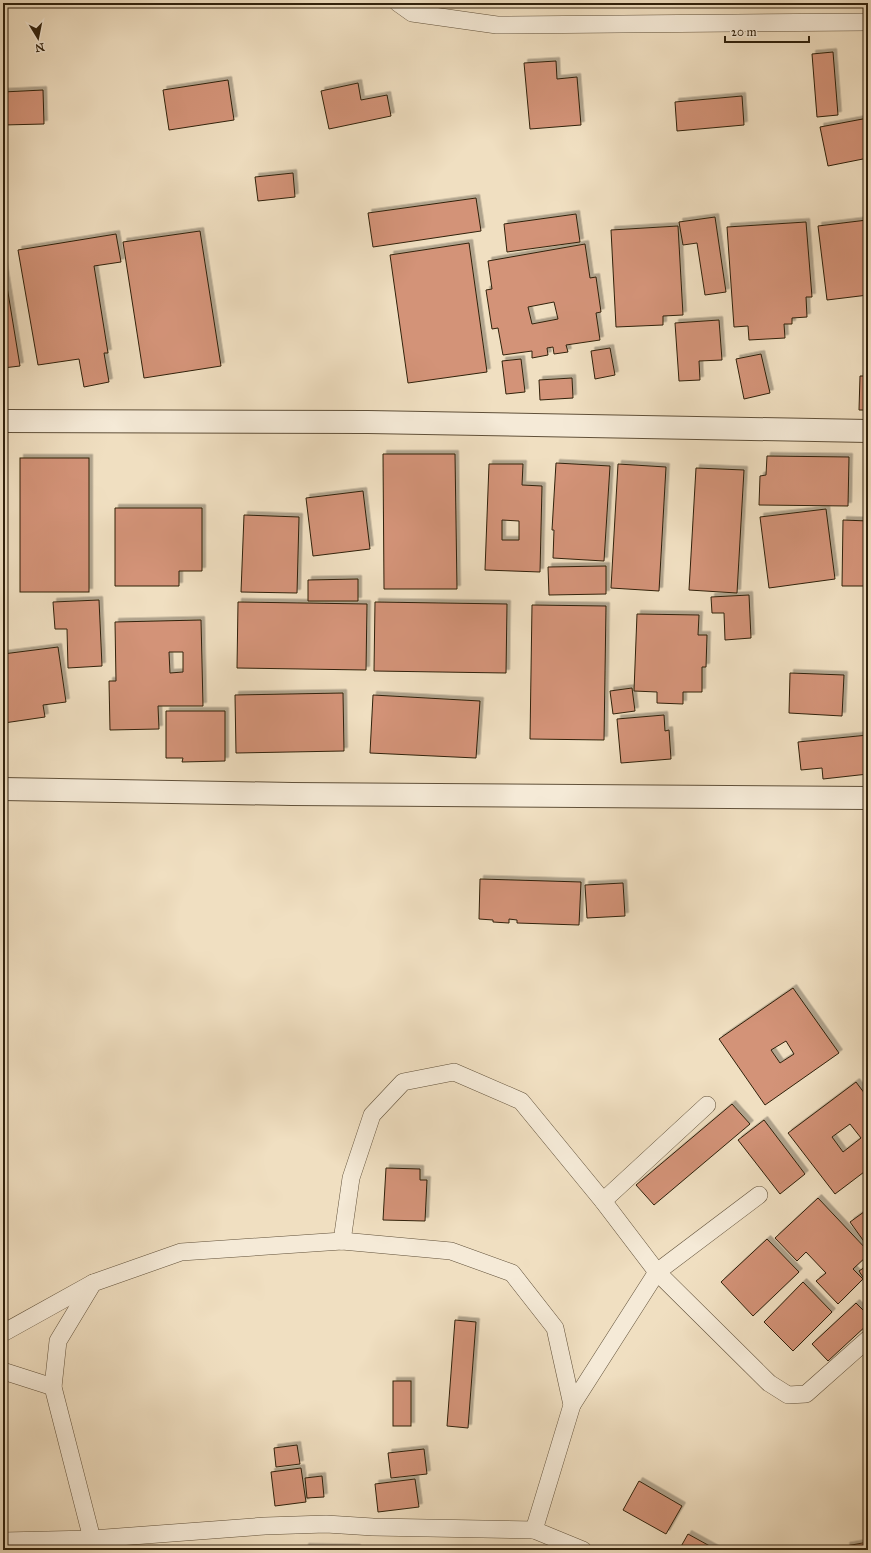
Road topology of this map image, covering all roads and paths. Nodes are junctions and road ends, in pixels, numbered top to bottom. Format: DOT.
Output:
graph roads {
  1 [pos="398,3"];
  2 [pos="868,22"];
  3 [pos="3,422"];
  4 [pos="868,431"];
  5 [pos="3,789"];
  6 [pos="868,798"];
  7 [pos="707,1105"];
  8 [pos="759,1194"];
  9 [pos="604,1201"];
  10 [pos="342,1241"];
  11 [pos="657,1272"];
  12 [pos="93,1283"];
  13 [pos="3,1333"];
  14 [pos="868,1339"];
  15 [pos="3,1371"];
  16 [pos="53,1387"];
  17 [pos="572,1405"];
  18 [pos="534,1530"];
  19 [pos="92,1539"];
  20 [pos="3,1540"];
  21 [pos="583,1550"];
  1 -- 2 [label="lane"];
  3 -- 4 [label="street"];
  5 -- 6 [label="street"];
  7 -- 9 [label="lane"];
  8 -- 11 [label="lane"];
  9 -- 10 [label="lane"];
  9 -- 11 [label="lane"];
  10 -- 12 [label="lane"];
  10 -- 17 [label="lane"];
  11 -- 14 [label="lane"];
  11 -- 17 [label="lane"];
  12 -- 13 [label="lane"];
  12 -- 16 [label="lane"];
  15 -- 16 [label="lane"];
  16 -- 19 [label="lane"];
  17 -- 18 [label="lane"];
  18 -- 19 [label="lane"];
  18 -- 21 [label="lane"];
  19 -- 20 [label="lane"];
}
